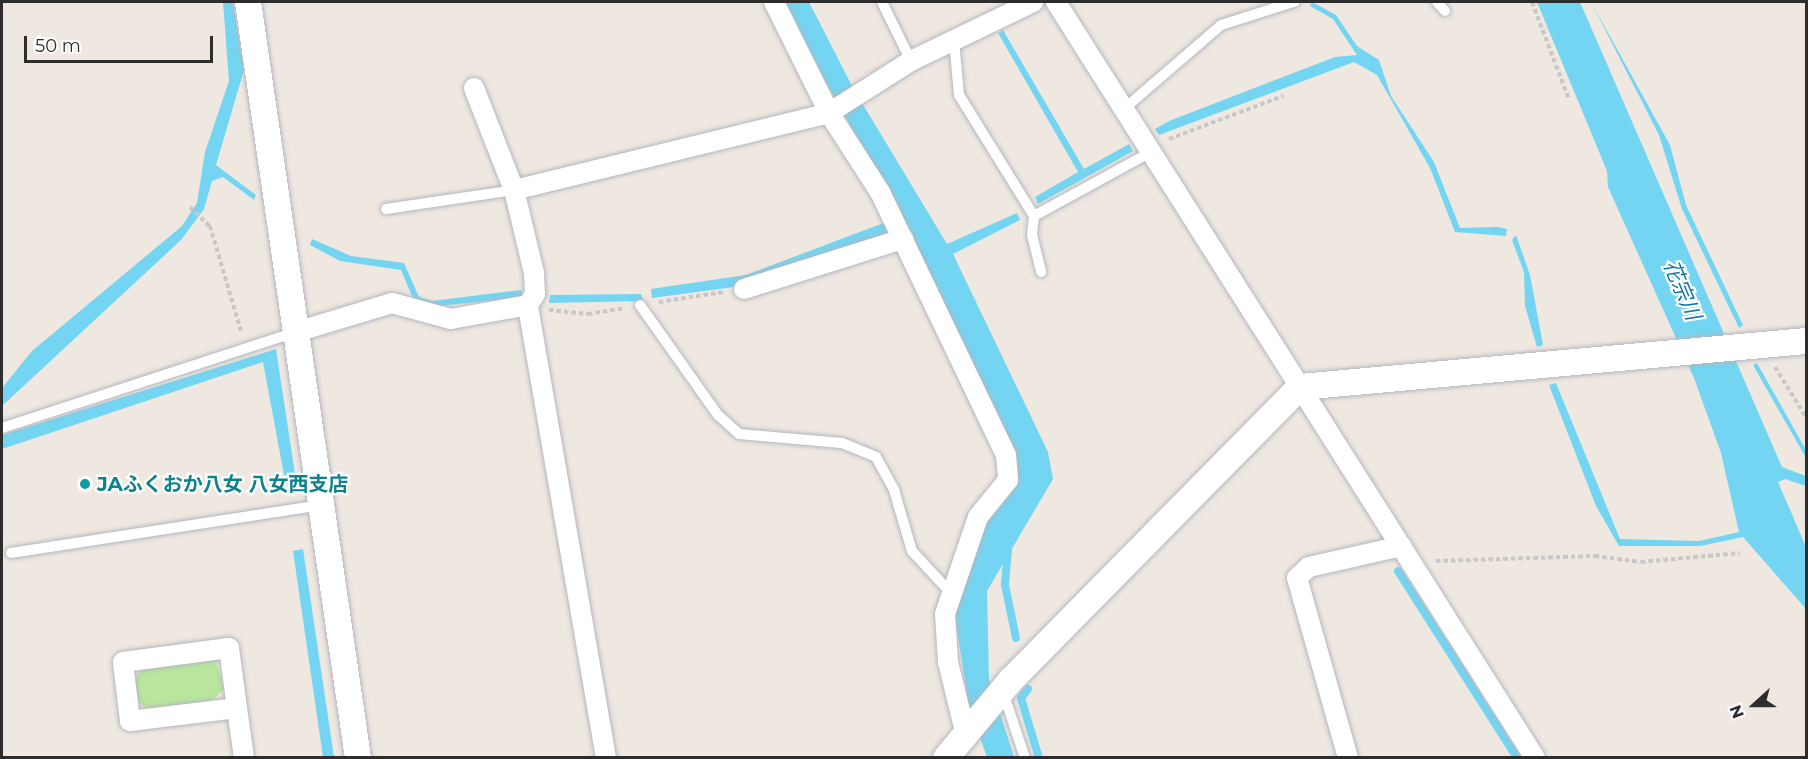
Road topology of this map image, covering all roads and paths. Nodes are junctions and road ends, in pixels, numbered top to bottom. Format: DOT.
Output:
graph roads {
  1 [pos="248,2"];
  2 [pos="774,2"];
  3 [pos="882,2"];
  4 [pos="1033,2"];
  5 [pos="1056,2"];
  6 [pos="1294,2"];
  7 [pos="1437,2"];
  8 [pos="1532,2"];
  9 [pos="1445,11"];
  10 [pos="954,40"];
  11 [pos="911,61"];
  12 [pos="474,88"];
  13 [pos="1283,96"];
  14 [pos="1568,97"];
  15 [pos="1125,108"];
  16 [pos="829,113"];
  17 [pos="1151,152"];
  18 [pos="514,190"];
  19 [pos="190,207"];
  20 [pos="386,209"];
  21 [pos="1034,216"];
  22 [pos="903,239"];
  23 [pos="1041,272"];
  24 [pos="744,289"];
  25 [pos="528,305"];
  26 [pos="640,305"];
  27 [pos="296,332"];
  28 [pos="1806,340"];
  29 [pos="1769,342"];
  30 [pos="245,345"];
  31 [pos="1300,387"];
  32 [pos="1806,417"];
  33 [pos="2,428"];
  34 [pos="322,505"];
  35 [pos="1402,546"];
  36 [pos="10,553"];
  37 [pos="1740,553"];
  38 [pos="1416,569"];
  39 [pos="950,592"];
  40 [pos="1002,690"];
  41 [pos="237,708"];
  42 [pos="964,732"];
  43 [pos="244,758"];
  44 [pos="358,758"];
  45 [pos="606,758"];
  46 [pos="946,758"];
  47 [pos="1024,758"];
  48 [pos="1348,758"];
  49 [pos="1535,758"];
  1 -- 27 [label="street"];
  2 -- 16 [label="street"];
  3 -- 11 [label="lane"];
  4 -- 10 [label="street"];
  5 -- 15 [label="street"];
  6 -- 15 [label="lane"];
  7 -- 9 [label="lane"];
  8 -- 14 [label="path"];
  10 -- 11 [label="street"];
  10 -- 21 [label="lane"];
  11 -- 16 [label="street"];
  12 -- 18 [label="street"];
  13 -- 17 [label="path"];
  15 -- 17 [label="street"];
  16 -- 18 [label="street"];
  16 -- 22 [label="street"];
  17 -- 21 [label="lane"];
  17 -- 31 [label="street"];
  18 -- 20 [label="lane"];
  18 -- 25 [label="street"];
  19 -- 30 [label="path"];
  21 -- 23 [label="lane"];
  22 -- 24 [label="street"];
  22 -- 39 [label="street"];
  25 -- 27 [label="street"];
  25 -- 45 [label="street"];
  26 -- 39 [label="lane"];
  27 -- 30 [label="lane"];
  27 -- 34 [label="street"];
  28 -- 29 [label="street"];
  29 -- 31 [label="street"];
  29 -- 32 [label="path"];
  30 -- 33 [label="lane"];
  31 -- 35 [label="street"];
  31 -- 40 [label="street"];
  34 -- 36 [label="lane"];
  34 -- 44 [label="street"];
  35 -- 38 [label="street"];
  35 -- 48 [label="street"];
  37 -- 38 [label="path"];
  38 -- 49 [label="street"];
  39 -- 42 [label="street"];
  40 -- 42 [label="street"];
  40 -- 47 [label="lane"];
  41 -- 41 [label="street"];
  41 -- 43 [label="street"];
  42 -- 46 [label="street"];
}
